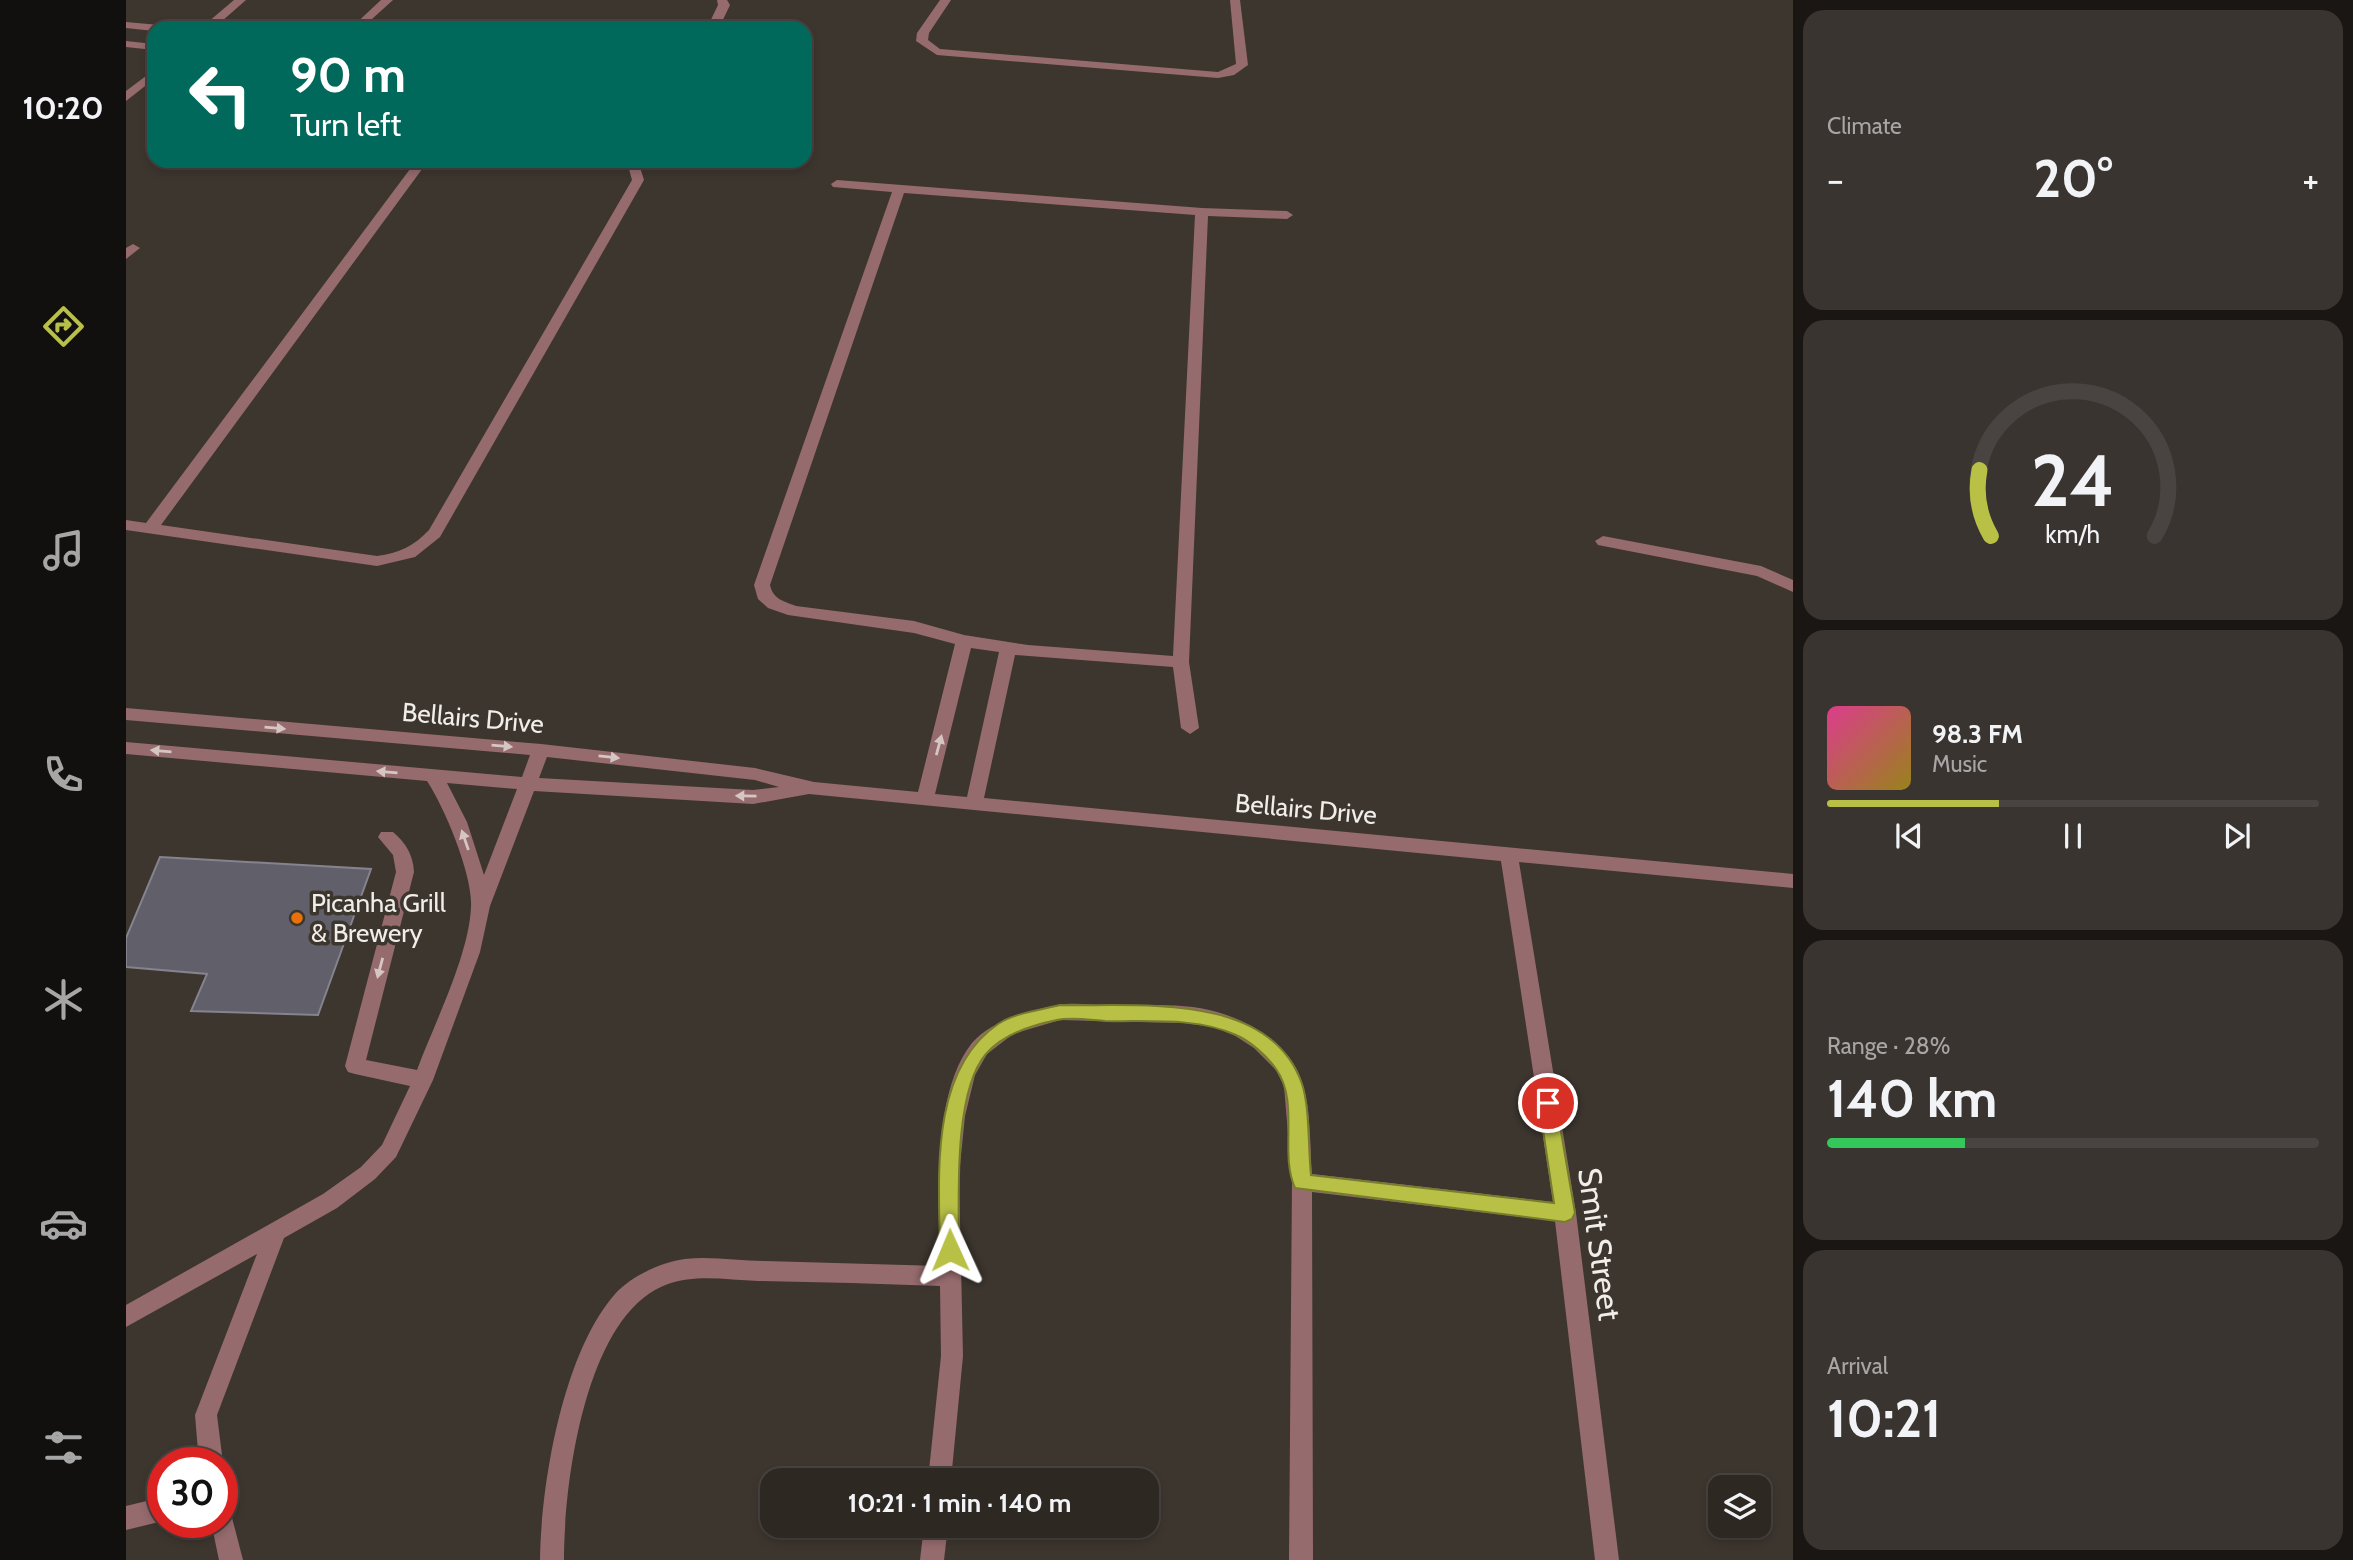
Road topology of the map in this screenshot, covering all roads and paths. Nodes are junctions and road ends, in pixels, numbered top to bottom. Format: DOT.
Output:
graph roads {
  1 [pos="241,0"];
  2 [pos="387,0"];
  3 [pos="722,0"];
  4 [pos="946,0"];
  5 [pos="1235,0"];
  6 [pos="216,21"];
  7 [pos="363,21"];
  8 [pos="716,21"];
  9 [pos="126,25"];
  10 [pos="147,27"];
  11 [pos="126,44"];
  12 [pos="147,46"];
  13 [pos="147,79"];
  14 [pos="126,97"];
  15 [pos="417,168"];
  16 [pos="635,168"];
  17 [pos="837,184"];
  18 [pos="899,190"];
  19 [pos="1202,212"];
  20 [pos="1287,215"];
  21 [pos="126,525"];
  22 [pos="150,529"];
  23 [pos="1603,541"];
  24 [pos="1793,587"];
  25 [pos="964,641"];
  26 [pos="1008,648"];
  27 [pos="1181,662"];
  28 [pos="126,714"];
  29 [pos="1191,728"];
  30 [pos="126,748"];
  31 [pos="541,750"];
  32 [pos="433,776"];
  33 [pos="529,783"];
  34 [pos="814,789"];
  35 [pos="925,800"];
  36 [pos="974,803"];
  37 [pos="387,837"];
  38 [pos="1509,855"];
  39 [pos="1793,881"];
  40 [pos="481,906"];
  41 [pos="423,1080"];
  42 [pos="1302,1182"];
  43 [pos="1565,1213"];
  44 [pos="276,1232"];
  45 [pos="950,1276"];
  46 [pos="126,1317"];
  47 [pos="209,1447"];
  48 [pos="941,1468"];
  49 [pos="147,1513"];
  50 [pos="126,1518"];
  51 [pos="226,1538"];
  52 [pos="935,1538"];
  53 [pos="231,1560"];
  54 [pos="552,1560"];
  55 [pos="932,1560"];
  56 [pos="1301,1560"];
  57 [pos="1607,1560"];
  1 -- 6 [label="street"];
  2 -- 7 [label="street"];
  3 -- 8 [label="street"];
  4 -- 5 [label="street"];
  9 -- 10 [label="street"];
  11 -- 12 [label="street"];
  13 -- 14 [label="street"];
  15 -- 22 [label="street"];
  16 -- 22 [label="street"];
  17 -- 18 [label="street"];
  18 -- 19 [label="street"];
  18 -- 25 [label="street"];
  19 -- 20 [label="street"];
  19 -- 27 [label="street"];
  21 -- 22 [label="street"];
  23 -- 24 [label="street"];
  25 -- 26 [label="street"];
  35 -- 25 [label="street, one-way"];
  26 -- 27 [label="street"];
  26 -- 36 [label="street"];
  27 -- 29 [label="street"];
  28 -- 31 [label="street, Bellairs Drive, one-way"];
  32 -- 30 [label="street, Bellairs Drive, one-way"];
  31 -- 33 [label="street"];
  31 -- 34 [label="street, Bellairs Drive, one-way"];
  32 -- 33 [label="street, Bellairs Drive"];
  40 -- 32 [label="street, one-way"];
  34 -- 33 [label="street, Bellairs Drive, one-way"];
  33 -- 40 [label="street"];
  34 -- 35 [label="street, Bellairs Drive"];
  35 -- 36 [label="street, Bellairs Drive"];
  36 -- 38 [label="street, Bellairs Drive"];
  37 -- 41 [label="street, one-way"];
  38 -- 39 [label="street, Bellairs Drive"];
  38 -- 43 [label="street, Smit Street"];
  40 -- 41 [label="street"];
  41 -- 44 [label="street"];
  42 -- 43 [label="street"];
  42 -- 45 [label="street"];
  42 -- 56 [label="street"];
  43 -- 57 [label="street, Smit Street"];
  44 -- 46 [label="street"];
  44 -- 47 [label="street"];
  45 -- 48 [label="street"];
  45 -- 54 [label="street"];
  49 -- 50 [label="street"];
  51 -- 53 [label="street"];
  52 -- 55 [label="street"];
}
